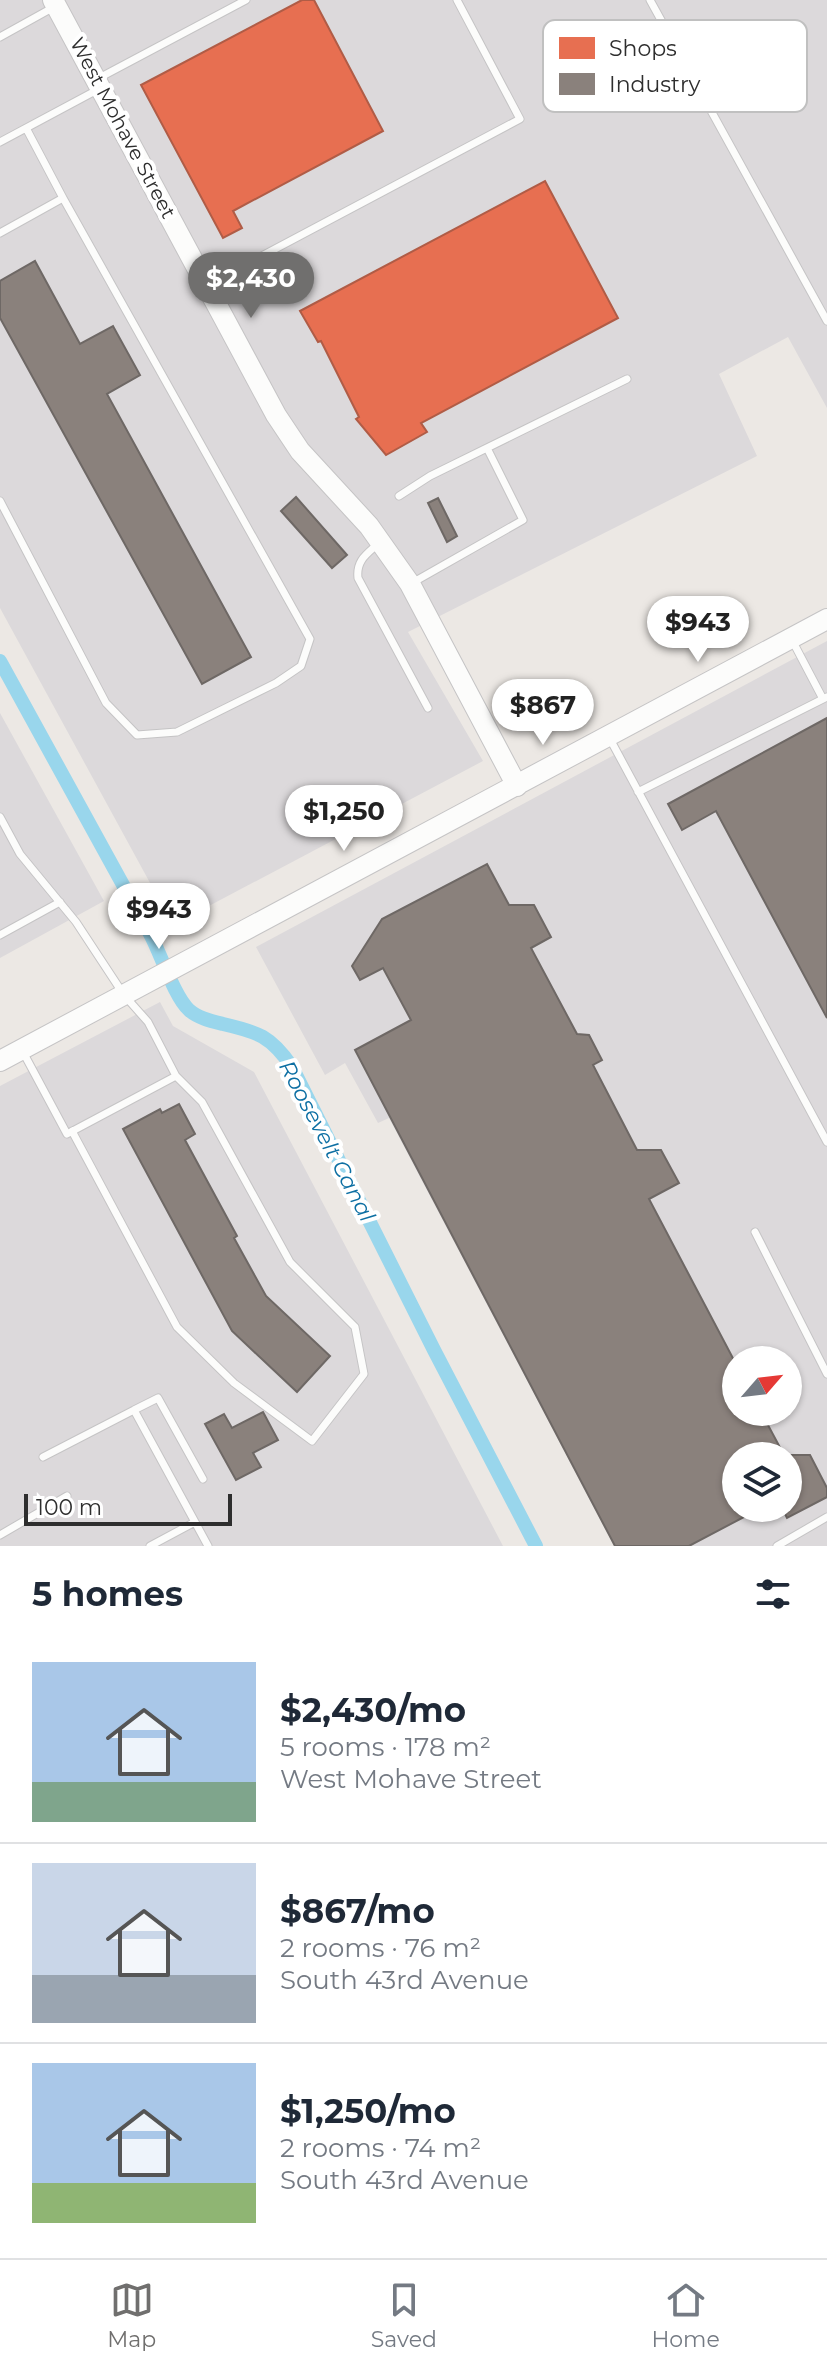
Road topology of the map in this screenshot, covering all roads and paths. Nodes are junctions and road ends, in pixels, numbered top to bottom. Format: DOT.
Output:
graph roads {
  1 [pos="246,0"];
  2 [pos="457,0"];
  3 [pos="650,0"];
  4 [pos="55,3"];
  5 [pos="661,20"];
  6 [pos="1,33"];
  7 [pos="98,84"];
  8 [pos="712,112"];
  9 [pos="26,128"];
  10 [pos="0,142"];
  11 [pos="63,198"];
  12 [pos="0,233"];
  13 [pos="207,285"];
  14 [pos="827,321"];
  15 [pos="627,379"];
  16 [pos="487,448"];
  17 [pos="399,496"];
  18 [pos="0,501"];
  19 [pos="380,542"];
  20 [pos="410,584"];
  21 [pos="827,619"];
  22 [pos="791,639"];
  23 [pos="825,698"];
  24 [pos="428,708"];
  25 [pos="609,737"];
  26 [pos="517,786"];
  27 [pos="638,792"];
  28 [pos="0,817"];
  29 [pos="60,902"];
  30 [pos="0,935"];
  31 [pos="124,995"];
  32 [pos="22,1049"];
  33 [pos="0,1061"];
  34 [pos="176,1076"];
  35 [pos="72,1131"];
  36 [pos="827,1142"];
  37 [pos="755,1232"];
  38 [pos="827,1374"];
  39 [pos="134,1410"];
  40 [pos="43,1457"];
  41 [pos="203,1479"];
  42 [pos="67,1496"];
  43 [pos="827,1517"];
  44 [pos="195,1522"];
  45 [pos="0,1535"];
  46 [pos="150,1546"];
  47 [pos="208,1546"];
  48 [pos="777,1546"];
  1 -- 7 [label="lane"];
  2 -- 13 [label="lane"];
  3 -- 5 [label="lane"];
  4 -- 6 [label="lane"];
  4 -- 7 [label="main road, West Mohave Street"];
  7 -- 9 [label="lane"];
  7 -- 13 [label="main road, West Mohave Street"];
  8 -- 14 [label="lane"];
  9 -- 10 [label="lane"];
  9 -- 11 [label="lane"];
  11 -- 12 [label="lane"];
  11 -- 18 [label="lane"];
  13 -- 19 [label="main road, West Mohave Street"];
  15 -- 16 [label="lane"];
  16 -- 17 [label="lane"];
  16 -- 20 [label="lane"];
  19 -- 20 [label="main road, West Mohave Street"];
  19 -- 24 [label="lane"];
  20 -- 26 [label="main road, West Mohave Street"];
  21 -- 22 [label="main road"];
  22 -- 23 [label="lane"];
  22 -- 25 [label="main road"];
  23 -- 27 [label="lane"];
  25 -- 26 [label="main road"];
  25 -- 27 [label="lane"];
  26 -- 31 [label="main road"];
  27 -- 36 [label="lane"];
  28 -- 29 [label="lane"];
  29 -- 30 [label="lane"];
  29 -- 31 [label="lane"];
  31 -- 32 [label="main road"];
  31 -- 34 [label="lane"];
  32 -- 33 [label="main road"];
  32 -- 35 [label="lane"];
  34 -- 35 [label="lane"];
  34 -- 35 [label="lane"];
  37 -- 38 [label="lane"];
  39 -- 40 [label="lane"];
  39 -- 41 [label="lane"];
  39 -- 44 [label="lane"];
  42 -- 45 [label="lane"];
  43 -- 48 [label="lane"];
  44 -- 46 [label="lane"];
  44 -- 47 [label="lane"];
}
